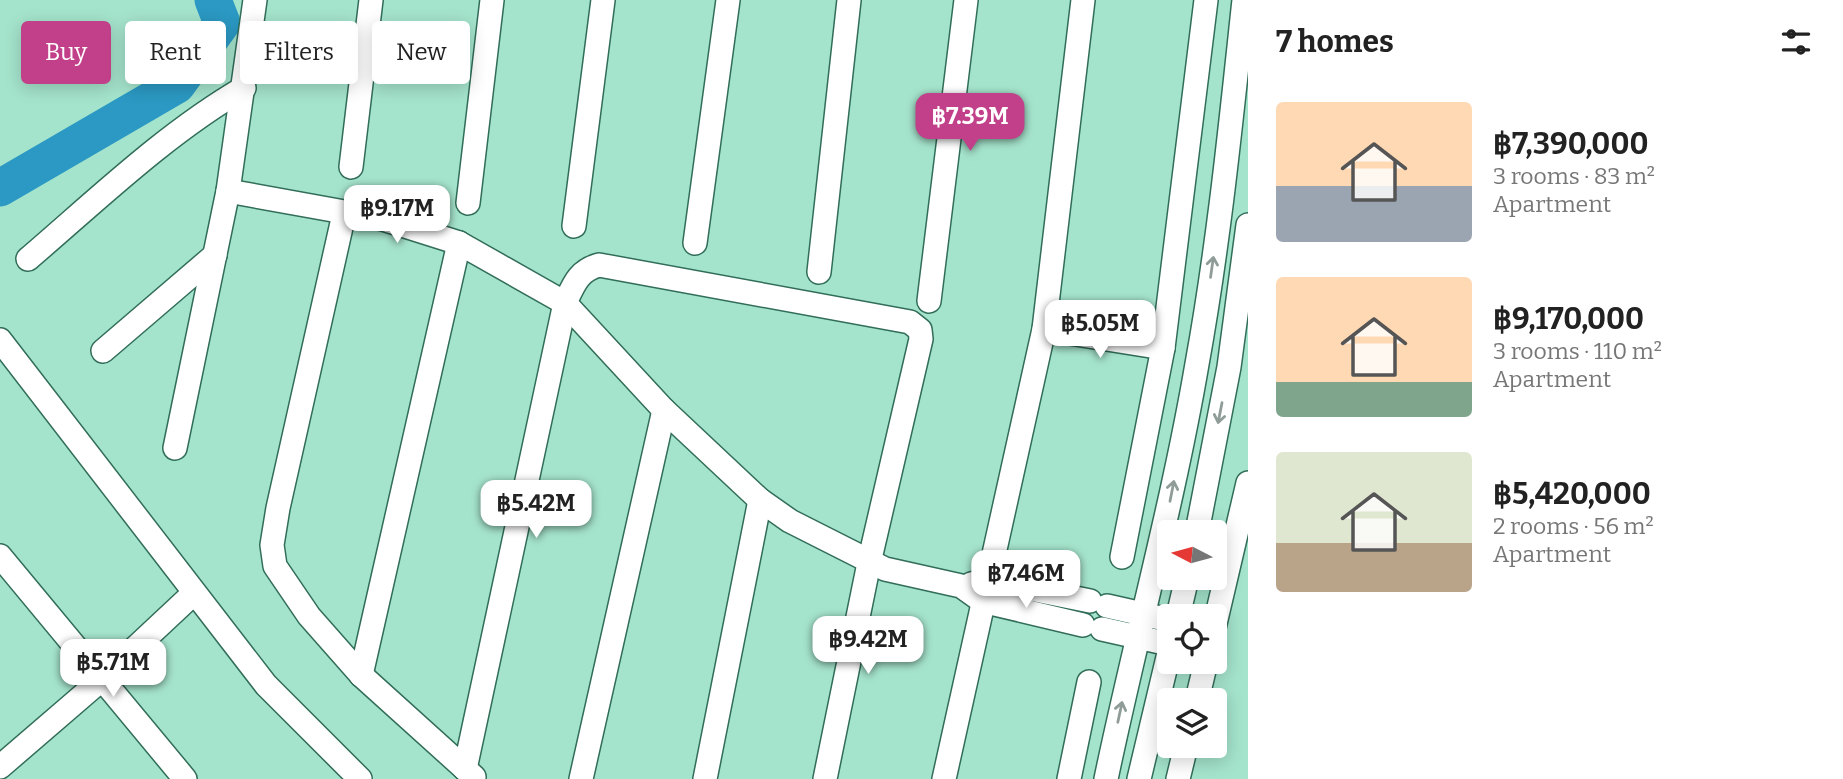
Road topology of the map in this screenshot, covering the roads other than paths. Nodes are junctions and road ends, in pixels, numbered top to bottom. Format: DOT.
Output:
graph roads {
  1 [pos="255,0"];
  2 [pos="371,0"];
  3 [pos="492,0"];
  4 [pos="603,0"];
  5 [pos="728,0"];
  6 [pos="849,0"];
  7 [pos="966,0"];
  8 [pos="1083,0"];
  9 [pos="1206,0"];
  10 [pos="1245,11"];
  11 [pos="244,88"];
  12 [pos="351,167"];
  13 [pos="228,191"];
  14 [pos="468,203"];
  15 [pos="344,214"];
  16 [pos="1248,225"];
  17 [pos="574,226"];
  18 [pos="459,243"];
  19 [pos="695,243"];
  20 [pos="215,255"];
  21 [pos="27,259"];
  22 [pos="818,272"];
  23 [pos="929,301"];
  24 [pos="565,303"];
  25 [pos="1044,329"];
  26 [pos="0,340"];
  27 [pos="1163,348"];
  28 [pos="103,351"];
  29 [pos="1197,363"];
  30 [pos="1229,366"];
  31 [pos="664,410"];
  32 [pos="175,449"];
  33 [pos="1247,494"];
  34 [pos="760,500"];
  35 [pos="1199,520"];
  36 [pos="0,556"];
  37 [pos="1122,557"];
  38 [pos="869,563"];
  39 [pos="984,591"];
  40 [pos="194,593"];
  41 [pos="1090,602"];
  42 [pos="1220,604"];
  43 [pos="1143,613"];
  44 [pos="1157,617"];
  45 [pos="1085,625"];
  46 [pos="1138,637"];
  47 [pos="1157,641"];
  48 [pos="1164,674"];
  49 [pos="361,675"];
  50 [pos="101,680"];
  51 [pos="1089,682"];
  52 [pos="1183,758"];
  53 [pos="5,768"];
  54 [pos="471,774"];
  55 [pos="185,779"];
  56 [pos="360,779"];
  57 [pos="581,779"];
  58 [pos="705,779"];
  59 [pos="825,779"];
  60 [pos="944,779"];
  61 [pos="1069,779"];
  62 [pos="1105,779"];
  63 [pos="1139,779"];
  64 [pos="1178,779"];
  1 -- 11 [label="street"];
  2 -- 12 [label="street"];
  3 -- 14 [label="street"];
  4 -- 17 [label="street"];
  5 -- 19 [label="street"];
  6 -- 22 [label="street"];
  7 -- 23 [label="street"];
  8 -- 25 [label="street"];
  9 -- 27 [label="street"];
  29 -- 10 [label="street, one-way"];
  11 -- 13 [label="street"];
  11 -- 21 [label="street"];
  13 -- 15 [label="street"];
  13 -- 20 [label="street"];
  15 -- 18 [label="street"];
  15 -- 49 [label="street"];
  16 -- 30 [label="street"];
  18 -- 24 [label="street"];
  18 -- 49 [label="street"];
  20 -- 28 [label="street"];
  20 -- 32 [label="street"];
  24 -- 31 [label="street"];
  24 -- 38 [label="street"];
  24 -- 54 [label="street"];
  25 -- 27 [label="street"];
  25 -- 39 [label="street"];
  26 -- 40 [label="street"];
  27 -- 37 [label="street"];
  29 -- 30 [label="street"];
  43 -- 29 [label="street, one-way"];
  30 -- 35 [label="street, one-way"];
  31 -- 34 [label="street"];
  31 -- 57 [label="street"];
  33 -- 42 [label="street"];
  34 -- 38 [label="street"];
  34 -- 58 [label="street"];
  36 -- 50 [label="street"];
  38 -- 39 [label="street"];
  38 -- 59 [label="street"];
  39 -- 41 [label="street"];
  39 -- 45 [label="street"];
  39 -- 60 [label="street"];
  40 -- 50 [label="street"];
  40 -- 56 [label="street"];
  41 -- 43 [label="street"];
  41 -- 45 [label="street"];
  43 -- 44 [label="street"];
  43 -- 46 [label="street"];
  45 -- 46 [label="street"];
  46 -- 47 [label="street"];
  62 -- 46 [label="street, one-way"];
  48 -- 63 [label="street"];
  49 -- 54 [label="street"];
  50 -- 53 [label="street"];
  50 -- 55 [label="street"];
  51 -- 61 [label="street"];
  52 -- 64 [label="street"];
}
